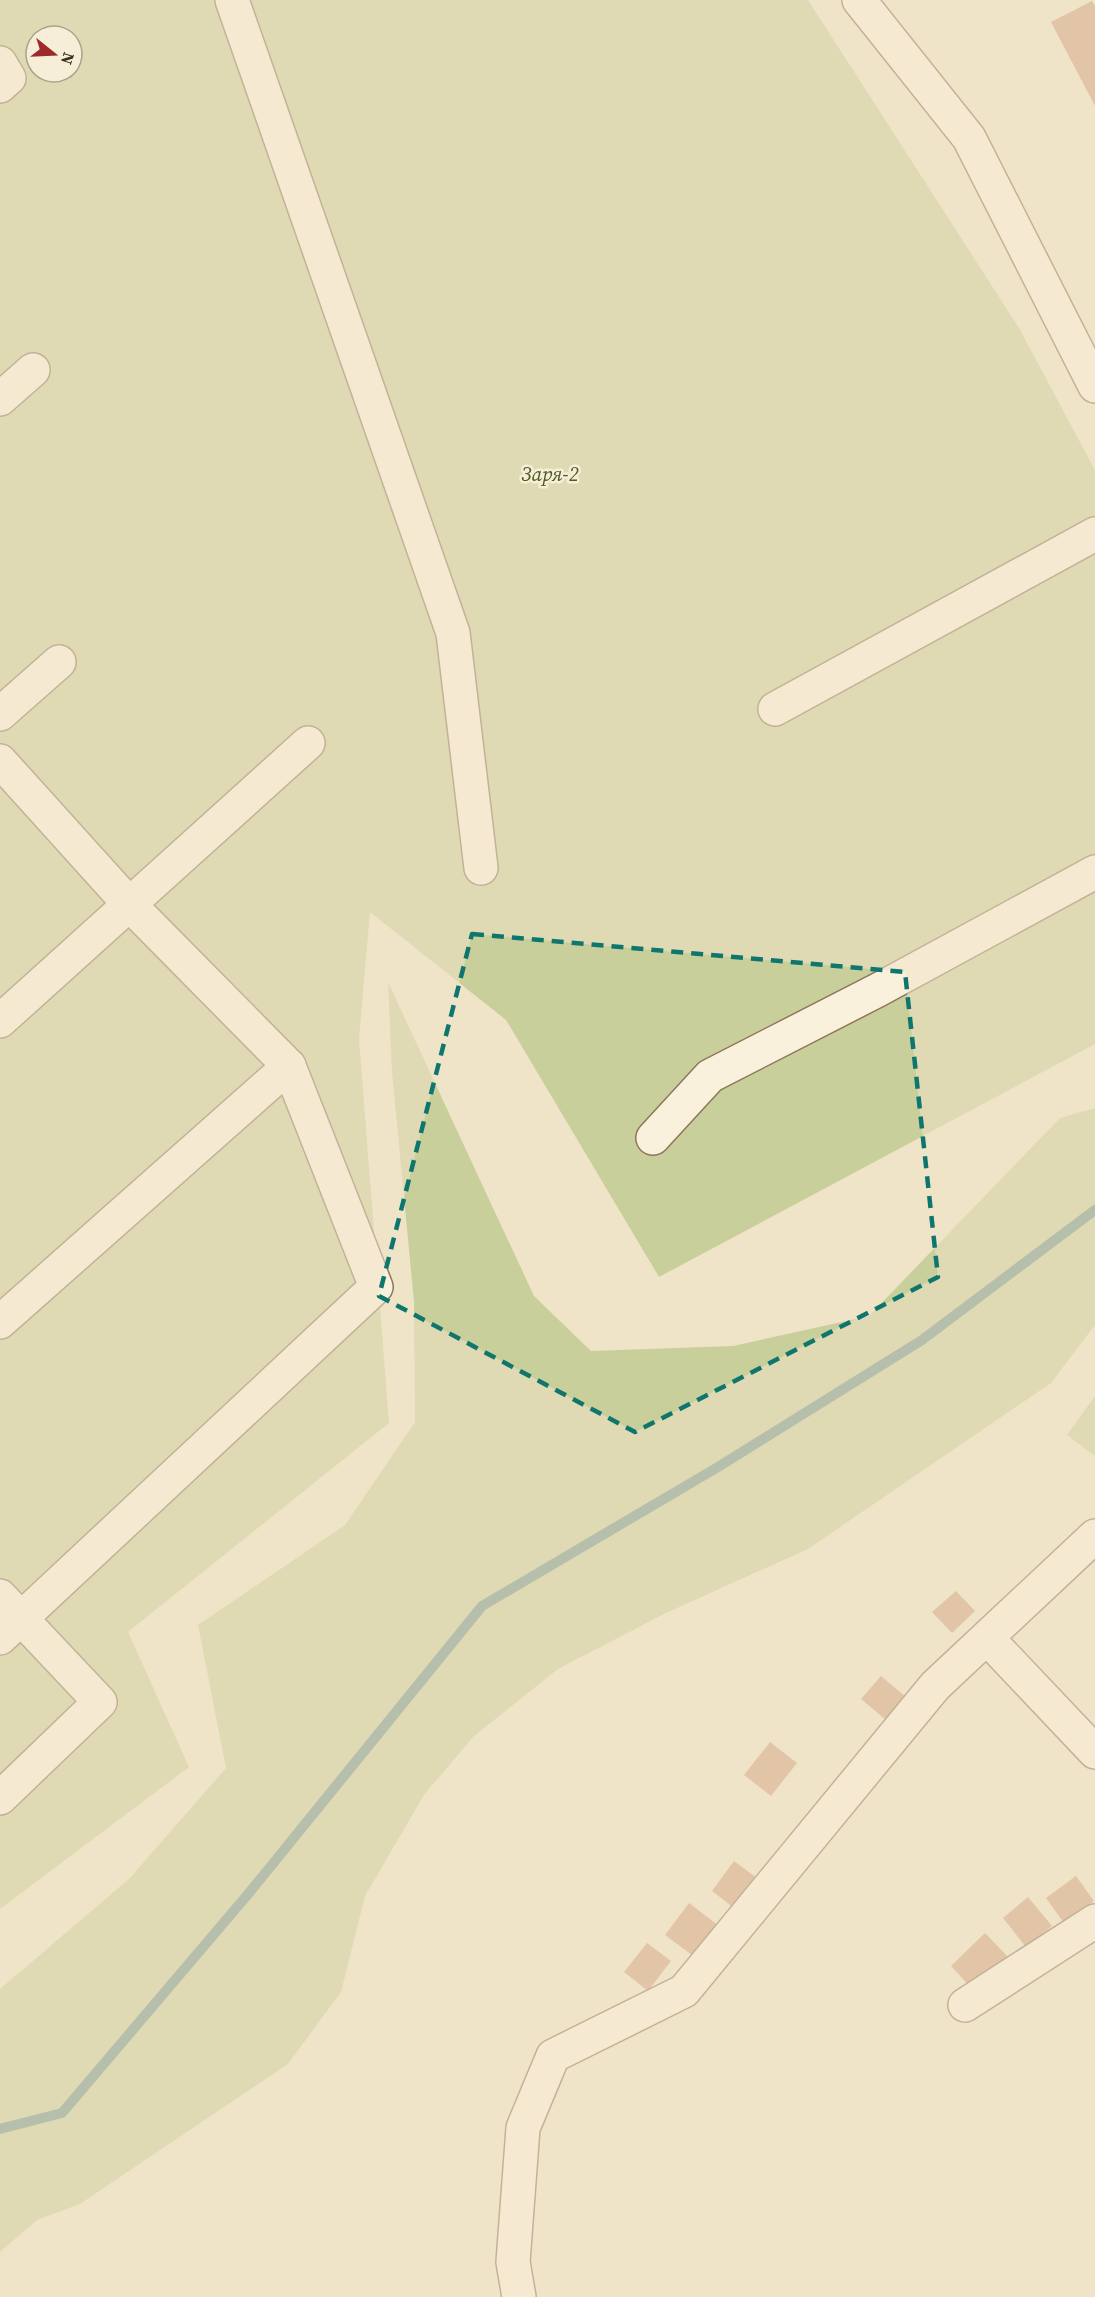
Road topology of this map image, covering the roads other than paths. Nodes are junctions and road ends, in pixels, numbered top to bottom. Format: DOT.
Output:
graph roads {
  1 [pos="232,0"];
  2 [pos="859,0"];
  3 [pos="0,63"];
  4 [pos="0,86"];
  5 [pos="33,370"];
  6 [pos="1095,386"];
  7 [pos="0,399"];
  8 [pos="1095,534"];
  9 [pos="58,662"];
  10 [pos="775,710"];
  11 [pos="0,714"];
  12 [pos="308,743"];
  13 [pos="0,761"];
  14 [pos="481,868"];
  15 [pos="1095,872"];
  16 [pos="130,906"];
  17 [pos="0,1021"];
  18 [pos="289,1066"];
  19 [pos="653,1138"];
  20 [pos="0,1322"];
  21 [pos="1095,1536"];
  22 [pos="7,1618"];
  23 [pos="988,1639"];
  24 [pos="1095,1752"];
  25 [pos="0,1798"];
  26 [pos="1095,1922"];
  27 [pos="965,2005"];
  28 [pos="519,2297"];
  1 -- 14 [label="street"];
  2 -- 6 [label="street"];
  3 -- 4 [label="street"];
  5 -- 7 [label="street"];
  8 -- 10 [label="street"];
  9 -- 11 [label="street"];
  12 -- 16 [label="street"];
  13 -- 16 [label="street"];
  15 -- 19 [label="street"];
  16 -- 17 [label="street"];
  16 -- 18 [label="street"];
  18 -- 20 [label="street"];
  18 -- 22 [label="street"];
  21 -- 23 [label="street"];
  22 -- 25 [label="street"];
  23 -- 24 [label="street"];
  23 -- 28 [label="street"];
  26 -- 27 [label="street"];
}
